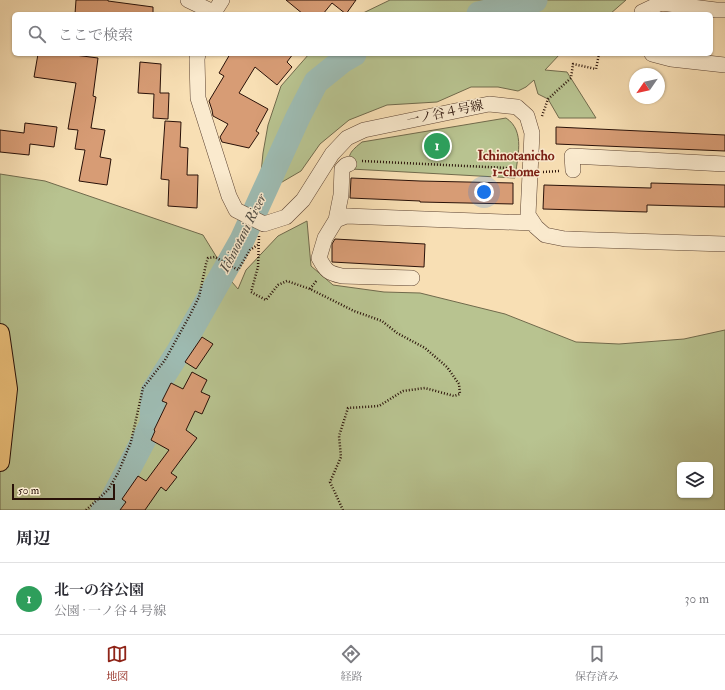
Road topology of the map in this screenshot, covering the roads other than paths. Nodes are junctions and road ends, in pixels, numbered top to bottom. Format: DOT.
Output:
graph roads {
  1 [pos="188,0"];
  2 [pos="216,9"];
  3 [pos="725,10"];
  4 [pos="642,12"];
  5 [pos="198,56"];
  6 [pos="660,56"];
  7 [pos="725,65"];
  8 [pos="349,164"];
  9 [pos="725,164"];
  10 [pos="572,170"];
  11 [pos="336,220"];
  12 [pos="534,223"];
  13 [pos="725,244"];
  14 [pos="412,278"];
  15 [pos="0,333"];
  16 [pos="0,462"];
  1 -- 2 [label="street"];
  3 -- 4 [label="street"];
  5 -- 12 [label="street, 一ノ谷４号線"];
  6 -- 7 [label="street"];
  8 -- 11 [label="street"];
  9 -- 10 [label="street"];
  11 -- 12 [label="street"];
  11 -- 14 [label="street"];
  12 -- 13 [label="street, 一ノ谷４号線"];
  15 -- 16 [label="main road"];
}
